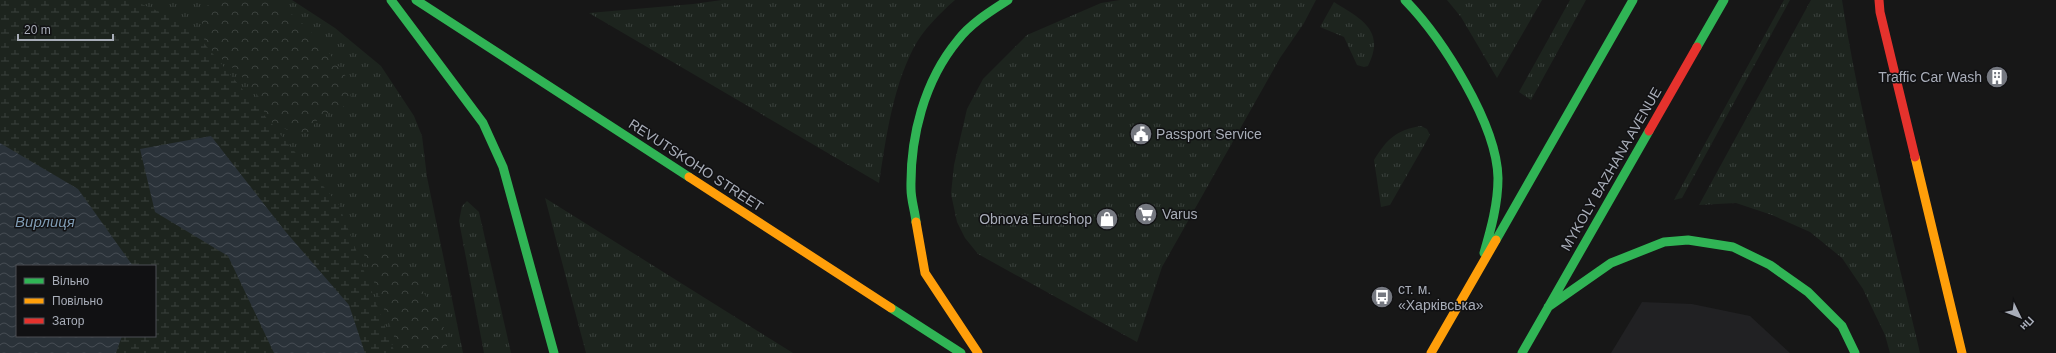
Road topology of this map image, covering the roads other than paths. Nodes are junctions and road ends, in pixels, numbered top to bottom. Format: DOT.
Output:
graph roads {
  1 [pos="391,0"];
  2 [pos="416,0"];
  3 [pos="1008,0"];
  4 [pos="1405,0"];
  5 [pos="1633,0"];
  6 [pos="1724,0"];
  7 [pos="1879,0"];
  8 [pos="1480,266"];
  9 [pos="1548,307"];
  10 [pos="554,353"];
  11 [pos="960,353"];
  12 [pos="978,353"];
  13 [pos="1432,353"];
  14 [pos="1522,353"];
  15 [pos="1855,353"];
  16 [pos="1962,353"];
  1 -- 10 [label="main road"];
  2 -- 11 [label="main road, REVUTSKOHO STREET"];
  3 -- 12 [label="main road"];
  4 -- 8 [label="main road"];
  5 -- 8 [label="main road"];
  6 -- 9 [label="main road, MYKOLY BAZHANA AVENUE"];
  7 -- 16 [label="main road"];
  8 -- 13 [label="main road"];
  9 -- 14 [label="main road, MYKOLY BAZHANA AVENUE"];
  9 -- 15 [label="main road"];
}
